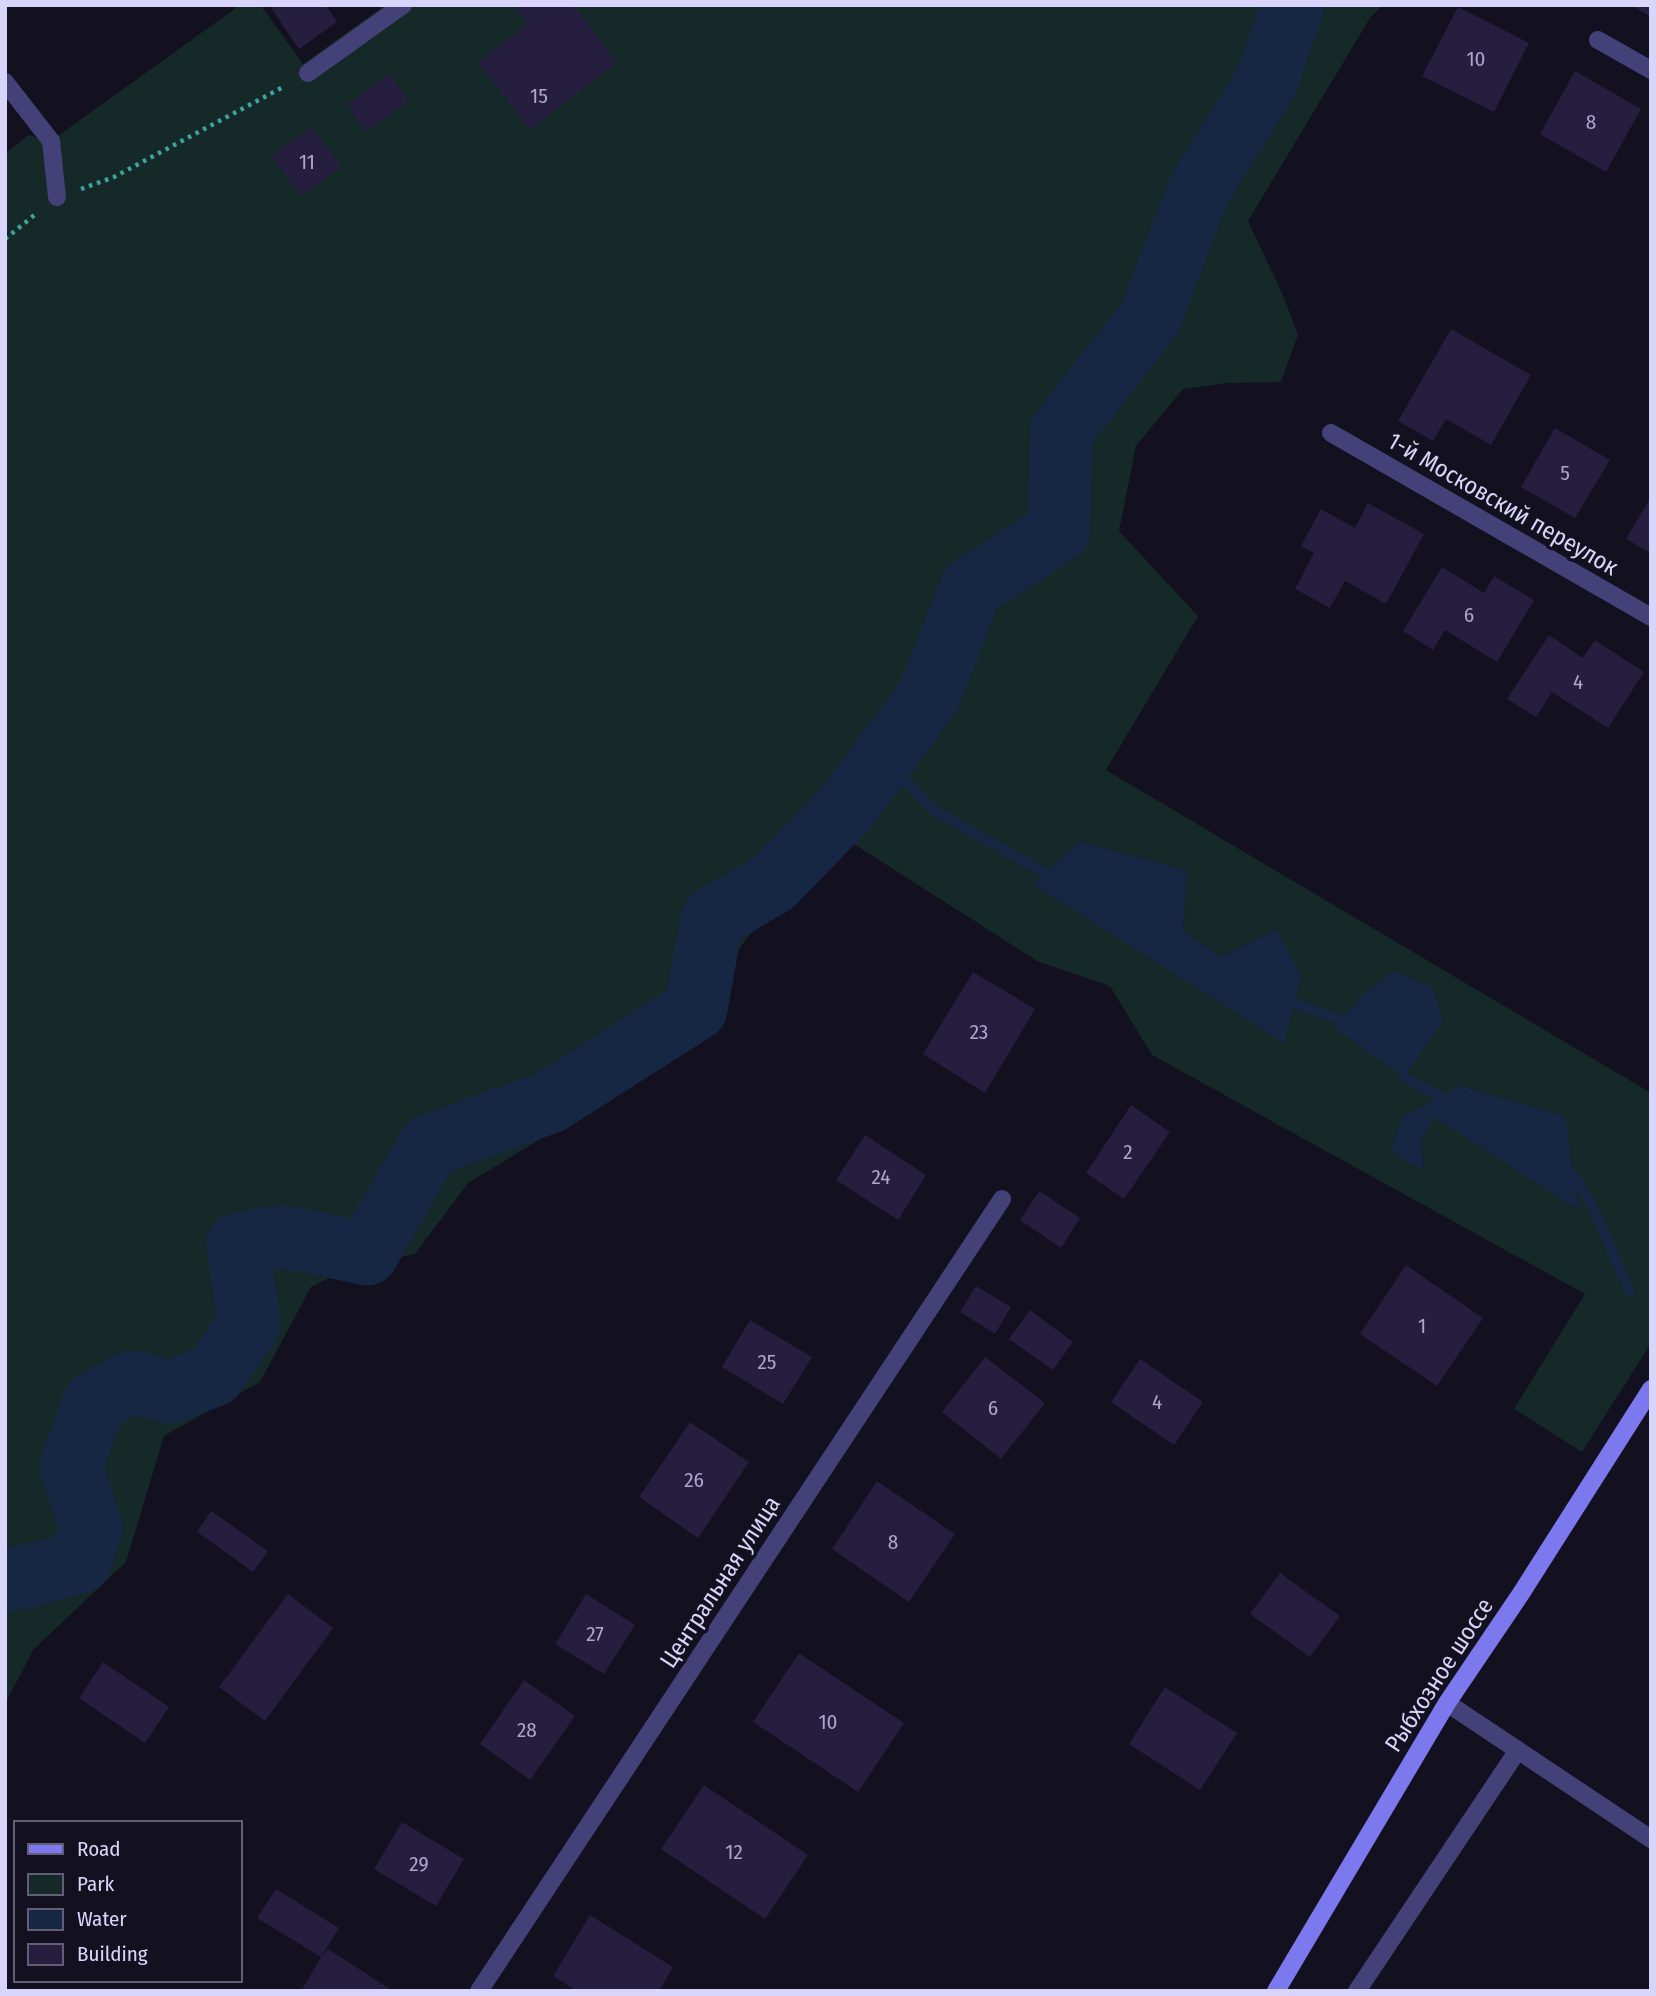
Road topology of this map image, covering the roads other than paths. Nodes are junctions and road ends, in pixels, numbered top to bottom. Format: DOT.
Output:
graph roads {
  1 [pos="403,5"];
  2 [pos="1598,40"];
  3 [pos="1651,70"];
  4 [pos="308,73"];
  5 [pos="5,82"];
  6 [pos="57,197"];
  7 [pos="1332,433"];
  8 [pos="1651,617"];
  9 [pos="1002,1199"];
  10 [pos="1651,1389"];
  11 [pos="1447,1703"];
  12 [pos="1518,1751"];
  13 [pos="1651,1839"];
  14 [pos="479,1991"];
  15 [pos="1276,1991"];
  16 [pos="1357,1991"];
  1 -- 4 [label="street"];
  2 -- 3 [label="street"];
  5 -- 6 [label="street"];
  7 -- 8 [label="street, 1-й Московский переулок"];
  9 -- 14 [label="street, Центральная улица"];
  10 -- 11 [label="street, Рыбхозное шоссе"];
  11 -- 12 [label="street"];
  11 -- 15 [label="street, Рыбхозное шоссе"];
  12 -- 13 [label="street"];
  12 -- 16 [label="street"];
}
